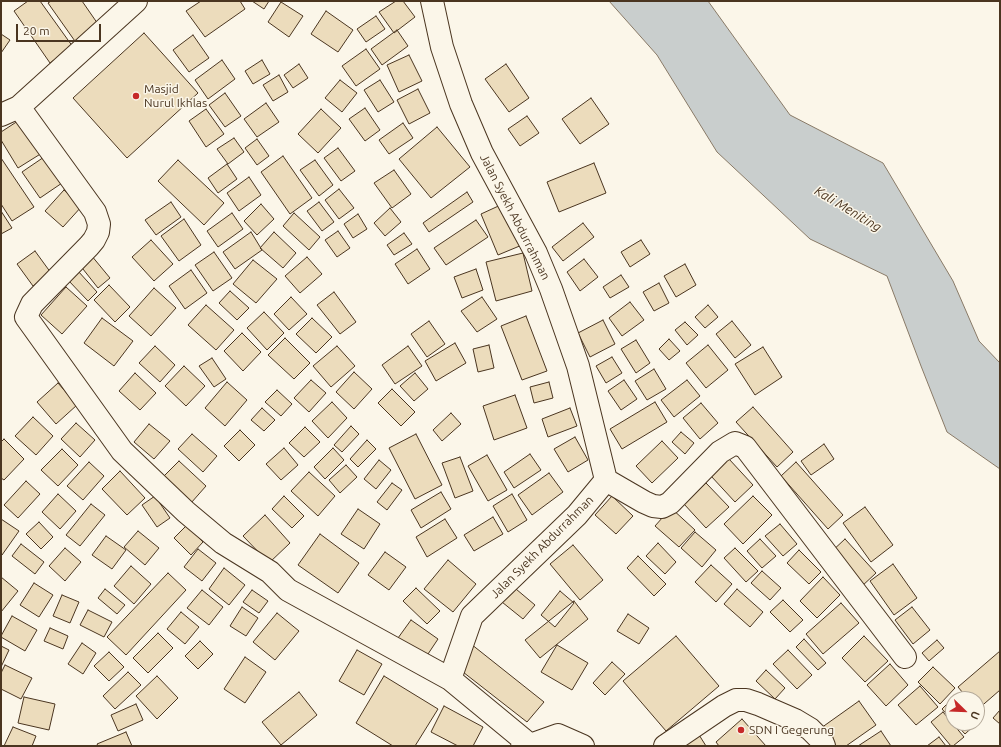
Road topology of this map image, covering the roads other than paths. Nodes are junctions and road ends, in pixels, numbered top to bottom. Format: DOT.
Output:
graph roads {
  1 [pos="136,1"];
  2 [pos="432,1"];
  3 [pos="10,111"];
  4 [pos="606,480"];
  5 [pos="905,658"];
  6 [pos="450,679"];
  7 [pos="526,745"];
  8 [pos="583,746"];
  9 [pos="664,746"];
  10 [pos="824,746"];
  1 -- 3 [label="street"];
  2 -- 4 [label="street, Jalan Syekh Abdurrahman"];
  3 -- 6 [label="street"];
  4 -- 5 [label="street"];
  4 -- 6 [label="street, Jalan Syekh Abdurrahman"];
  6 -- 7 [label="street"];
  7 -- 8 [label="street"];
  9 -- 10 [label="street"];
}
